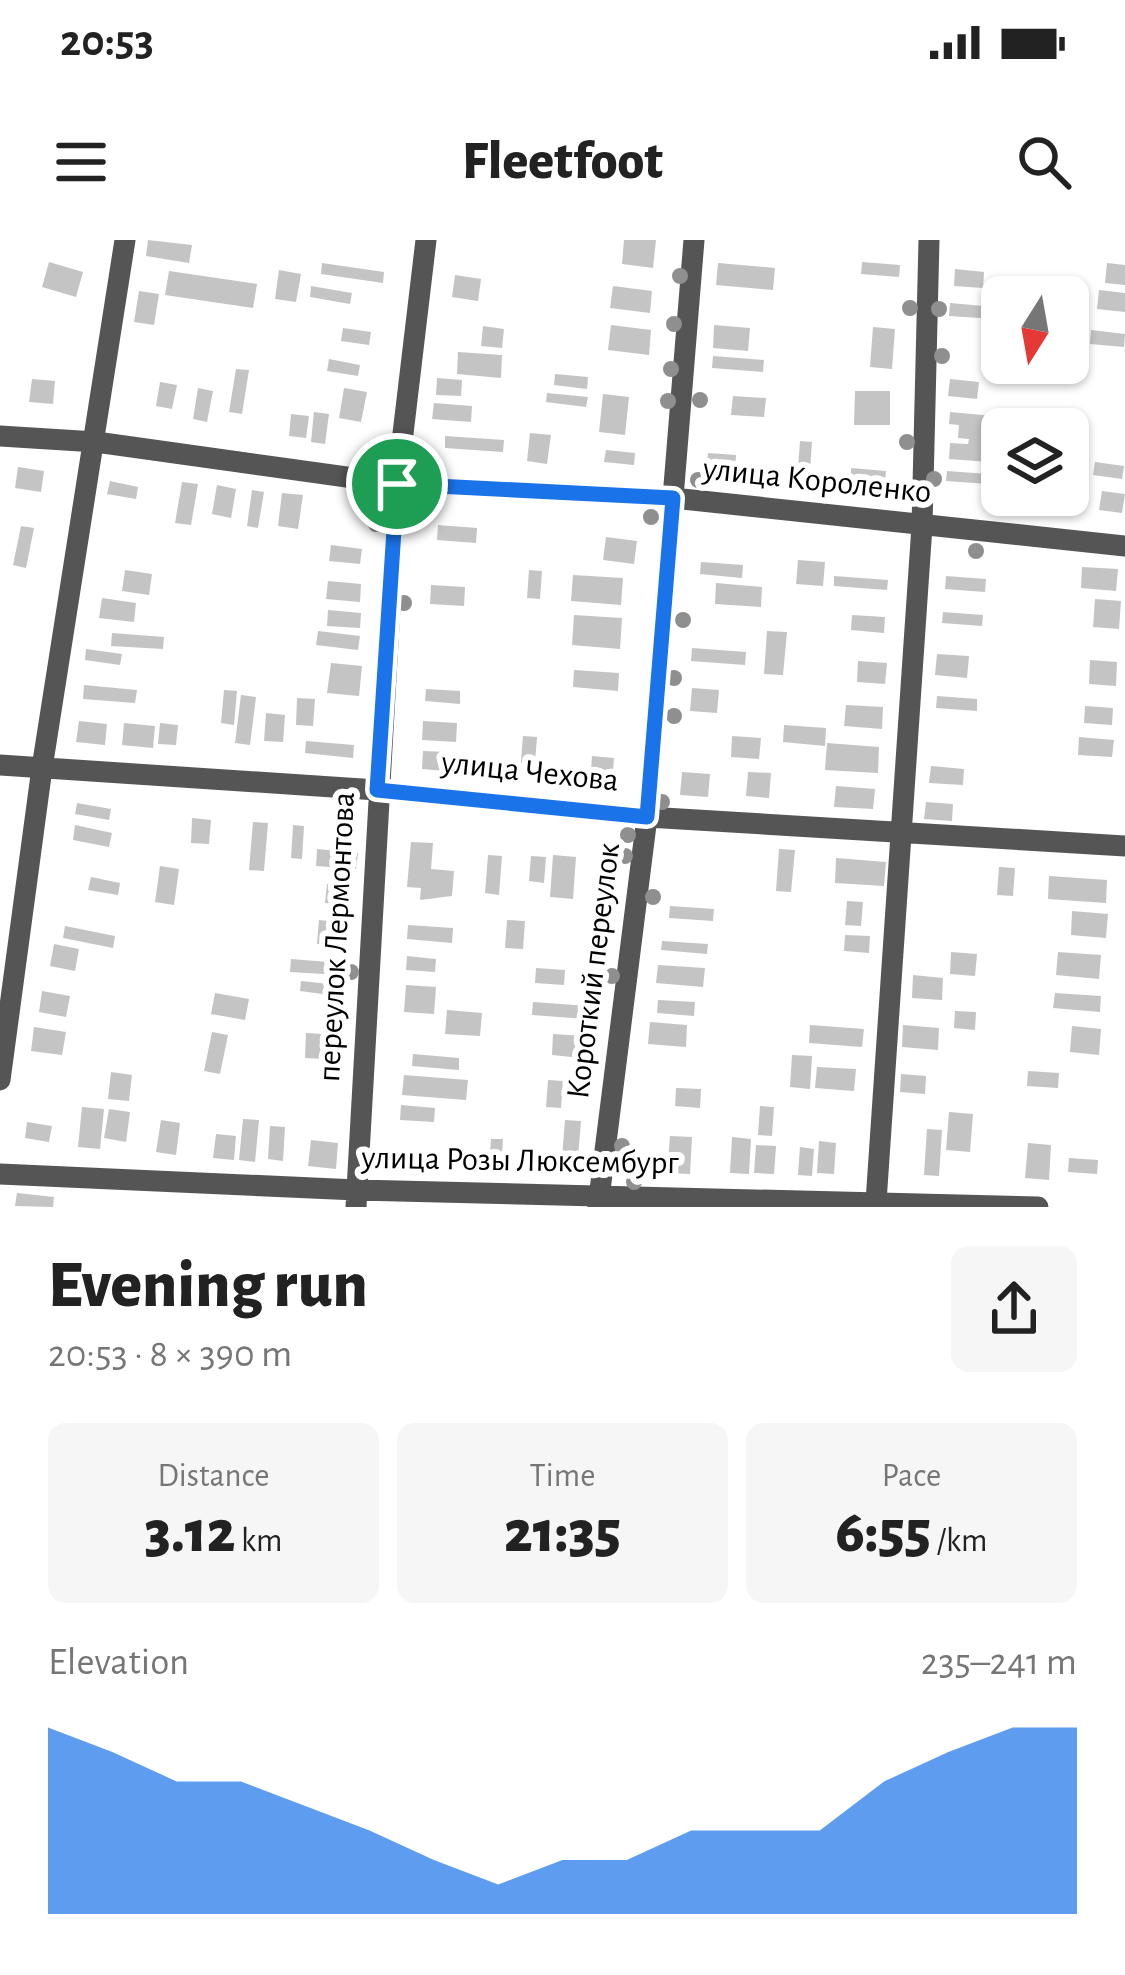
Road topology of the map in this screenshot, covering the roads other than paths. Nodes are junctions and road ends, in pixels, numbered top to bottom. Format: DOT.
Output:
graph roads {
  1 [pos="125,240"];
  2 [pos="425,240"];
  3 [pos="694,240"];
  4 [pos="929,240"];
  5 [pos="0,436"];
  6 [pos="96,442"];
  7 [pos="397,484"];
  8 [pos="673,498"];
  9 [pos="922,526"];
  10 [pos="1125,546"];
  11 [pos="0,765"];
  12 [pos="43,768"];
  13 [pos="377,790"];
  14 [pos="647,817"];
  15 [pos="900,832"];
  16 [pos="1125,846"];
  17 [pos="0,1080"];
  18 [pos="0,1174"];
  19 [pos="356,1198"];
  20 [pos="598,1201"];
  21 [pos="876,1202"];
  22 [pos="1038,1207"];
  1 -- 6 [label="street"];
  2 -- 7 [label="street, переулок Лермонтова"];
  3 -- 8 [label="street, Короткий переулок"];
  4 -- 9 [label="street"];
  5 -- 6 [label="street, улица Короленко"];
  6 -- 7 [label="street, улица Короленко"];
  6 -- 12 [label="street"];
  7 -- 8 [label="street, улица Короленко"];
  7 -- 13 [label="street, переулок Лермонтова"];
  8 -- 9 [label="street, улица Короленко"];
  8 -- 14 [label="street, Короткий переулок"];
  9 -- 10 [label="street, улица Короленко"];
  9 -- 15 [label="street"];
  11 -- 12 [label="street, улица Чехова"];
  12 -- 13 [label="street, улица Чехова"];
  12 -- 17 [label="street"];
  13 -- 14 [label="street, улица Чехова"];
  13 -- 19 [label="street, переулок Лермонтова"];
  14 -- 15 [label="street, улица Чехова"];
  14 -- 20 [label="street, Короткий переулок"];
  15 -- 16 [label="street, улица Чехова"];
  15 -- 21 [label="street"];
  18 -- 19 [label="street, улица Розы Люксембург"];
  19 -- 20 [label="street, улица Розы Люксембург"];
  20 -- 21 [label="street, улица Розы Люксембург"];
  21 -- 22 [label="street, улица Розы Люксембург"];
}
